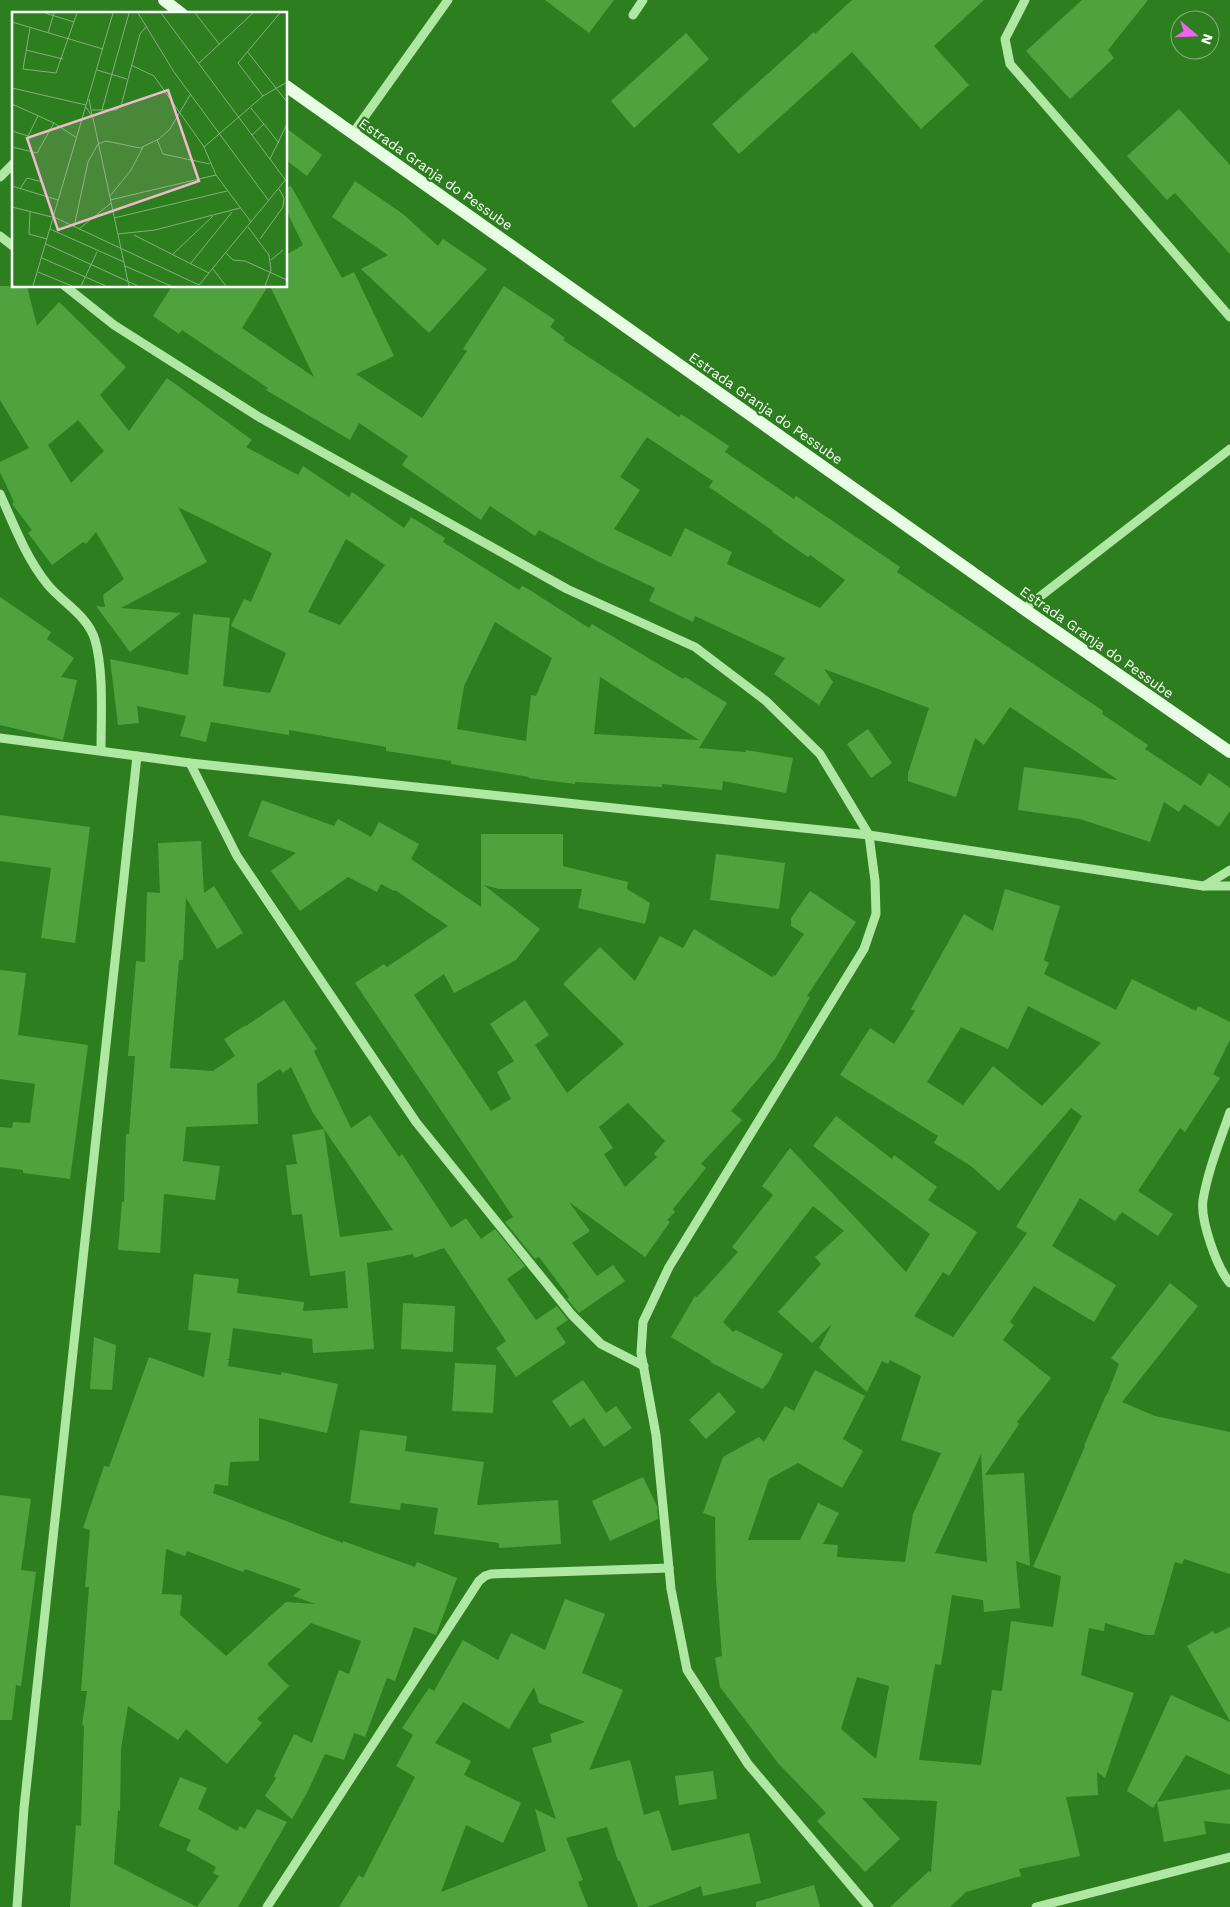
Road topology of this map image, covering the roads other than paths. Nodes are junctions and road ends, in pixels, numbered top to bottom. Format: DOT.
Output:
graph roads {
  1 [pos="448,0"];
  2 [pos="643,0"];
  3 [pos="1025,0"];
  4 [pos="632,15"];
  5 [pos="288,87"];
  6 [pos="353,133"];
  7 [pos="12,165"];
  8 [pos="0,177"];
  9 [pos="0,236"];
  10 [pos="12,245"];
  11 [pos="67,288"];
  12 [pos="1230,317"];
  13 [pos="1230,449"];
  14 [pos="0,494"];
  15 [pos="1024,609"];
  16 [pos="0,738"];
  17 [pos="101,750"];
  18 [pos="1230,752"];
  19 [pos="137,756"];
  20 [pos="190,762"];
  21 [pos="869,835"];
  22 [pos="1230,870"];
  23 [pos="1204,886"];
  24 [pos="1230,886"];
  25 [pos="1230,1112"];
  26 [pos="1230,1283"];
  27 [pos="644,1366"];
  28 [pos="669,1568"];
  29 [pos="1230,1858"];
  30 [pos="17,1907"];
  31 [pos="266,1907"];
  32 [pos="869,1907"];
  33 [pos="1036,1907"];
  1 -- 6 [label="street"];
  2 -- 4 [label="street"];
  3 -- 12 [label="street"];
  5 -- 6 [label="main road, Estrada Granja do Pessube"];
  6 -- 15 [label="main road, Estrada Granja do Pessube"];
  7 -- 8 [label="street"];
  9 -- 10 [label="street"];
  11 -- 21 [label="street"];
  13 -- 15 [label="street"];
  14 -- 17 [label="street"];
  15 -- 18 [label="main road, Estrada Granja do Pessube"];
  16 -- 17 [label="street"];
  17 -- 19 [label="street"];
  19 -- 20 [label="street"];
  19 -- 30 [label="street"];
  20 -- 21 [label="street"];
  20 -- 27 [label="street"];
  21 -- 23 [label="street"];
  21 -- 27 [label="street"];
  22 -- 23 [label="street"];
  23 -- 24 [label="street"];
  25 -- 26 [label="street"];
  27 -- 28 [label="street"];
  28 -- 31 [label="street"];
  28 -- 32 [label="street"];
  29 -- 33 [label="street"];
}
